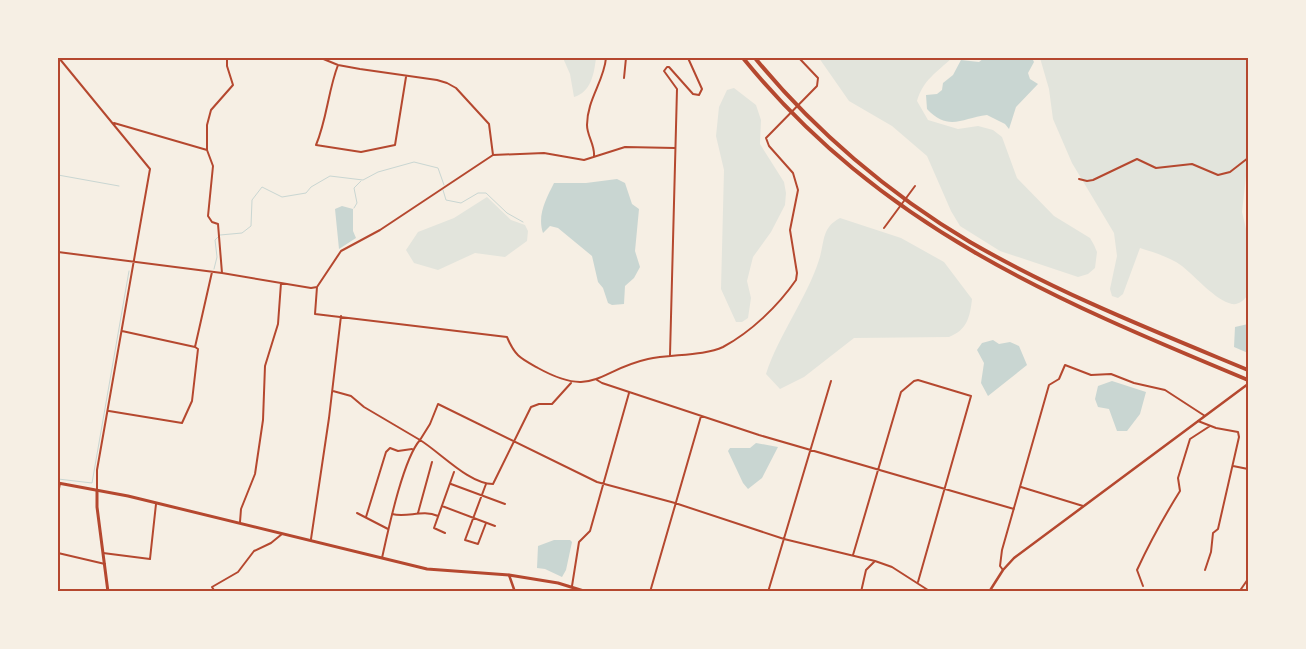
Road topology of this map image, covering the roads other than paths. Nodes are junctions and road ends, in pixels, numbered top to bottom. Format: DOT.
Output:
graph roads {
  1 [pos="59,58"];
  2 [pos="227,58"];
  3 [pos="321,58"];
  4 [pos="606,58"];
  5 [pos="626,58"];
  6 [pos="688,58"];
  7 [pos="743,58"];
  8 [pos="754,58"];
  9 [pos="799,58"];
  10 [pos="338,65"];
  11 [pos="406,77"];
  12 [pos="624,78"];
  13 [pos="113,123"];
  14 [pos="675,148"];
  15 [pos="207,150"];
  16 [pos="493,155"];
  17 [pos="594,156"];
  18 [pos="1248,158"];
  19 [pos="1079,179"];
  20 [pos="915,186"];
  21 [pos="884,228"];
  22 [pos="58,252"];
  23 [pos="134,263"];
  24 [pos="212,272"];
  25 [pos="222,272"];
  26 [pos="280,283"];
  27 [pos="317,287"];
  28 [pos="341,316"];
  29 [pos="122,331"];
  30 [pos="195,347"];
  31 [pos="670,355"];
  32 [pos="1248,370"];
  33 [pos="597,380"];
  34 [pos="831,381"];
  35 [pos="1248,382"];
  36 [pos="571,383"];
  37 [pos="333,391"];
  38 [pos="630,393"];
  39 [pos="109,411"];
  40 [pos="701,416"];
  41 [pos="1205,416"];
  42 [pos="1198,421"];
  43 [pos="1210,426"];
  44 [pos="420,440"];
  45 [pos="514,441"];
  46 [pos="412,448"];
  47 [pos="808,450"];
  48 [pos="432,462"];
  49 [pos="1233,466"];
  50 [pos="877,469"];
  51 [pos="1248,470"];
  52 [pos="454,472"];
  53 [pos="59,483"];
  54 [pos="602,483"];
  55 [pos="450,484"];
  56 [pos="486,484"];
  57 [pos="1020,487"];
  58 [pos="945,489"];
  59 [pos="97,490"];
  60 [pos="58,494"];
  61 [pos="481,495"];
  62 [pos="675,503"];
  63 [pos="156,504"];
  64 [pos="505,504"];
  65 [pos="442,506"];
  66 [pos="1083,506"];
  67 [pos="1014,509"];
  68 [pos="418,513"];
  69 [pos="357,514"];
  70 [pos="392,514"];
  71 [pos="438,516"];
  72 [pos="366,518"];
  73 [pos="472,518"];
  74 [pos="486,523"];
  75 [pos="240,524"];
  76 [pos="495,526"];
  77 [pos="388,529"];
  78 [pos="282,533"];
  79 [pos="445,533"];
  80 [pos="784,539"];
  81 [pos="311,540"];
  82 [pos="58,553"];
  83 [pos="104,553"];
  84 [pos="854,554"];
  85 [pos="382,558"];
  86 [pos="875,561"];
  87 [pos="105,564"];
  88 [pos="1003,570"];
  89 [pos="1205,570"];
  90 [pos="509,575"];
  91 [pos="1248,579"];
  92 [pos="918,582"];
  93 [pos="572,586"];
  94 [pos="1143,586"];
  95 [pos="108,592"];
  96 [pos="215,592"];
  97 [pos="515,592"];
  98 [pos="587,592"];
  99 [pos="650,592"];
  100 [pos="768,592"];
  101 [pos="861,592"];
  102 [pos="931,592"];
  103 [pos="989,592"];
  104 [pos="1239,592"];
  1 -- 13 [label="street"];
  2 -- 15 [label="street"];
  3 -- 10 [label="street"];
  4 -- 17 [label="street"];
  5 -- 12 [label="street"];
  6 -- 14 [label="street"];
  7 -- 35 [label="highway"];
  8 -- 32 [label="highway"];
  9 -- 31 [label="street"];
  10 -- 11 [label="street"];
  10 -- 11 [label="street"];
  11 -- 16 [label="street"];
  13 -- 15 [label="street"];
  13 -- 23 [label="street"];
  14 -- 17 [label="street"];
  14 -- 31 [label="street"];
  15 -- 25 [label="street"];
  16 -- 17 [label="street"];
  16 -- 27 [label="street"];
  18 -- 19 [label="street"];
  20 -- 21 [label="street"];
  22 -- 23 [label="street"];
  23 -- 24 [label="street"];
  23 -- 29 [label="street"];
  24 -- 25 [label="street"];
  24 -- 30 [label="street"];
  25 -- 26 [label="street"];
  26 -- 27 [label="street"];
  26 -- 75 [label="street"];
  27 -- 28 [label="street"];
  28 -- 36 [label="street"];
  28 -- 37 [label="street"];
  29 -- 30 [label="street"];
  29 -- 39 [label="street"];
  30 -- 39 [label="street"];
  31 -- 33 [label="street"];
  33 -- 36 [label="street"];
  33 -- 38 [label="street"];
  34 -- 47 [label="street"];
  35 -- 41 [label="street"];
  36 -- 45 [label="street"];
  37 -- 44 [label="street"];
  37 -- 81 [label="street"];
  38 -- 40 [label="street"];
  38 -- 54 [label="street"];
  39 -- 59 [label="street"];
  40 -- 47 [label="street"];
  40 -- 62 [label="street"];
  41 -- 42 [label="street"];
  41 -- 57 [label="street"];
  42 -- 43 [label="street"];
  42 -- 66 [label="street"];
  43 -- 49 [label="street"];
  43 -- 94 [label="street"];
  44 -- 45 [label="street"];
  44 -- 46 [label="street"];
  44 -- 56 [label="street"];
  45 -- 54 [label="street"];
  45 -- 56 [label="street"];
  46 -- 70 [label="street"];
  46 -- 72 [label="street"];
  47 -- 50 [label="street"];
  47 -- 80 [label="street"];
  48 -- 68 [label="street"];
  49 -- 51 [label="street"];
  49 -- 89 [label="street"];
  50 -- 58 [label="street"];
  50 -- 58 [label="street"];
  50 -- 84 [label="street"];
  52 -- 55 [label="street"];
  53 -- 59 [label="main road"];
  53 -- 60 [label="street"];
  54 -- 62 [label="street"];
  54 -- 93 [label="street"];
  55 -- 61 [label="street"];
  55 -- 65 [label="street"];
  56 -- 61 [label="street"];
  57 -- 66 [label="street"];
  57 -- 67 [label="street"];
  58 -- 67 [label="street"];
  58 -- 92 [label="street"];
  59 -- 63 [label="main road"];
  59 -- 83 [label="main road"];
  61 -- 64 [label="street"];
  61 -- 73 [label="street"];
  62 -- 80 [label="street"];
  62 -- 99 [label="street"];
  63 -- 75 [label="main road"];
  63 -- 83 [label="street"];
  65 -- 71 [label="street"];
  65 -- 73 [label="street"];
  66 -- 88 [label="street"];
  67 -- 88 [label="street"];
  68 -- 70 [label="street"];
  68 -- 71 [label="street"];
  69 -- 72 [label="street"];
  70 -- 77 [label="street"];
  71 -- 79 [label="street"];
  72 -- 77 [label="street"];
  73 -- 74 [label="street"];
  73 -- 74 [label="street"];
  74 -- 76 [label="street"];
  75 -- 78 [label="main road"];
  77 -- 85 [label="street"];
  78 -- 81 [label="main road"];
  78 -- 96 [label="street"];
  80 -- 84 [label="street"];
  80 -- 100 [label="street"];
  81 -- 85 [label="main road"];
  82 -- 87 [label="street"];
  83 -- 87 [label="main road"];
  84 -- 86 [label="street"];
  85 -- 90 [label="main road"];
  86 -- 92 [label="street"];
  86 -- 101 [label="street"];
  87 -- 95 [label="main road"];
  88 -- 103 [label="street"];
  90 -- 93 [label="main road"];
  90 -- 97 [label="street"];
  91 -- 104 [label="street"];
  92 -- 102 [label="street"];
  93 -- 98 [label="main road"];
}
